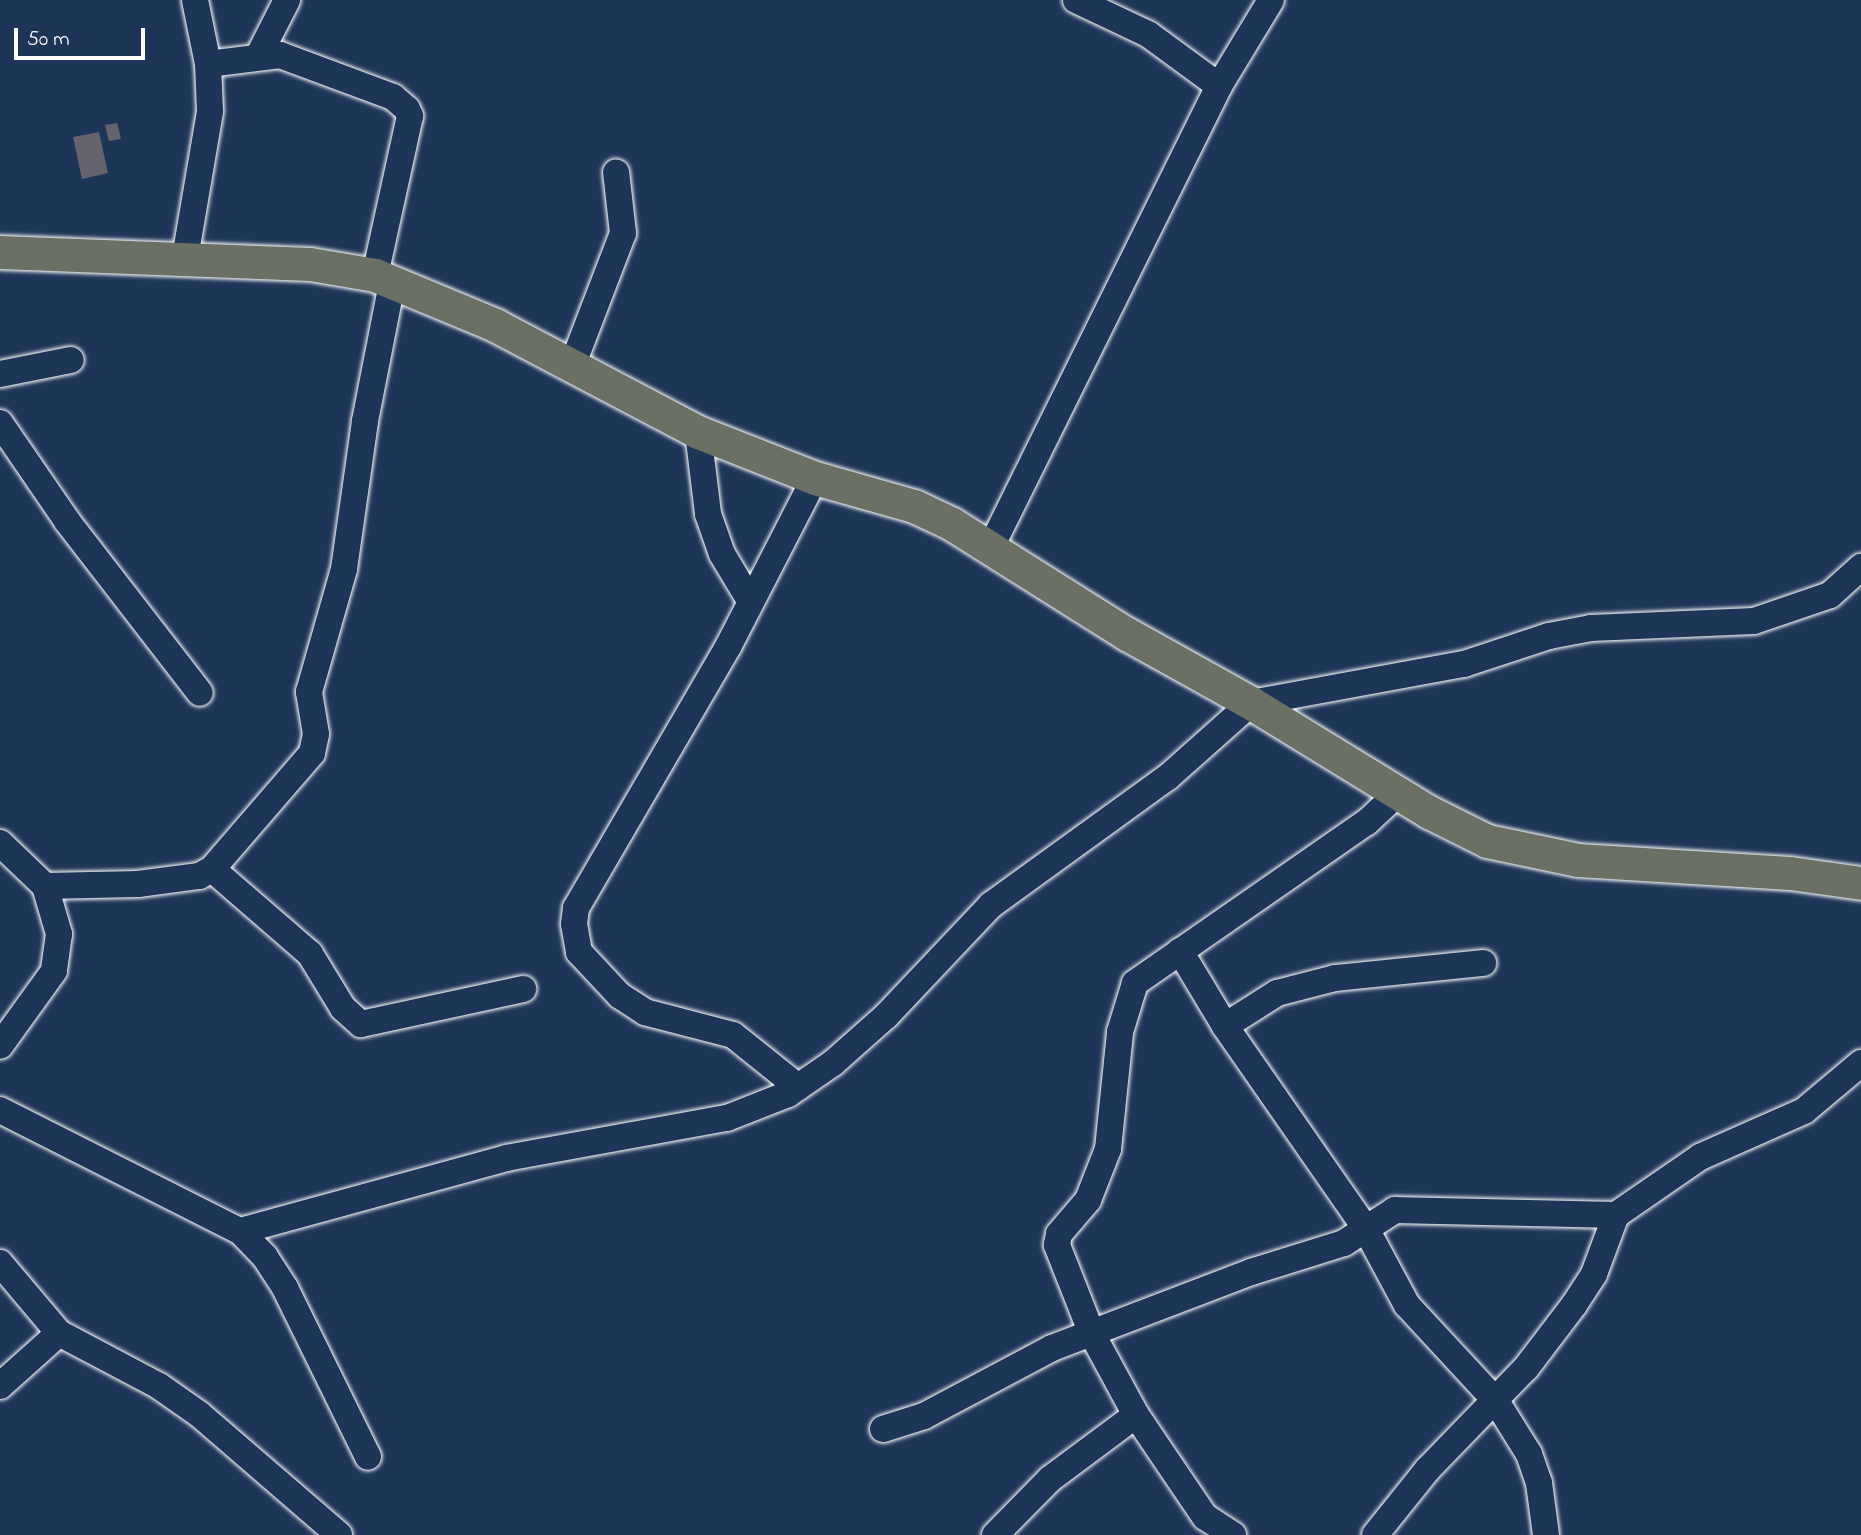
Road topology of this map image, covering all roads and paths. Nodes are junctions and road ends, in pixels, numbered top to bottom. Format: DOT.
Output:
graph roads {
  1 [pos="195,0"];
  2 [pos="288,0"];
  3 [pos="1076,0"];
  4 [pos="1271,0"];
  5 [pos="259,55"];
  6 [pos="208,64"];
  7 [pos="1219,86"];
  8 [pos="616,172"];
  9 [pos="0,252"];
  10 [pos="185,258"];
  11 [pos="383,280"];
  12 [pos="71,360"];
  13 [pos="572,366"];
  14 [pos="0,374"];
  15 [pos="0,423"];
  16 [pos="698,432"];
  17 [pos="815,478"];
  18 [pos="990,549"];
  19 [pos="1861,567"];
  20 [pos="749,599"];
  21 [pos="200,693"];
  22 [pos="1251,703"];
  23 [pos="1398,793"];
  24 [pos="0,843"];
  25 [pos="212,869"];
  26 [pos="1861,883"];
  27 [pos="45,886"];
  28 [pos="1180,951"];
  29 [pos="1483,963"];
  30 [pos="523,989"];
  31 [pos="1225,1026"];
  32 [pos="0,1046"];
  33 [pos="1861,1063"];
  34 [pos="798,1087"];
  35 [pos="0,1110"];
  36 [pos="1616,1215"];
  37 [pos="1366,1229"];
  38 [pos="240,1231"];
  39 [pos="0,1263"];
  40 [pos="59,1333"];
  41 [pos="1092,1334"];
  42 [pos="0,1385"];
  43 [pos="1496,1401"];
  44 [pos="1136,1415"];
  45 [pos="883,1429"];
  46 [pos="369,1457"];
  47 [pos="339,1535"];
  48 [pos="995,1535"];
  49 [pos="1233,1535"];
  50 [pos="1375,1535"];
  51 [pos="1546,1535"];
  1 -- 6 [label="street"];
  2 -- 5 [label="street"];
  3 -- 7 [label="street"];
  4 -- 7 [label="street"];
  5 -- 6 [label="street"];
  5 -- 11 [label="street"];
  6 -- 10 [label="street"];
  7 -- 18 [label="street"];
  8 -- 13 [label="street"];
  9 -- 10 [label="main road"];
  10 -- 11 [label="main road"];
  11 -- 13 [label="main road"];
  11 -- 25 [label="street"];
  12 -- 14 [label="street"];
  13 -- 16 [label="main road"];
  15 -- 21 [label="street"];
  16 -- 17 [label="main road"];
  16 -- 20 [label="street"];
  17 -- 18 [label="main road"];
  17 -- 20 [label="street"];
  18 -- 22 [label="main road"];
  19 -- 22 [label="street"];
  20 -- 34 [label="street"];
  22 -- 23 [label="main road"];
  22 -- 34 [label="street"];
  23 -- 26 [label="main road"];
  23 -- 28 [label="street"];
  24 -- 27 [label="street"];
  25 -- 27 [label="street"];
  25 -- 30 [label="street"];
  27 -- 32 [label="street"];
  28 -- 31 [label="street"];
  28 -- 41 [label="street"];
  29 -- 31 [label="street"];
  31 -- 37 [label="street"];
  33 -- 36 [label="street"];
  34 -- 38 [label="street"];
  35 -- 38 [label="street"];
  36 -- 37 [label="street"];
  36 -- 43 [label="street"];
  37 -- 41 [label="street"];
  37 -- 43 [label="street"];
  38 -- 46 [label="street"];
  39 -- 40 [label="street"];
  40 -- 42 [label="street"];
  40 -- 47 [label="street"];
  41 -- 44 [label="street"];
  41 -- 45 [label="street"];
  43 -- 50 [label="street"];
  43 -- 51 [label="street"];
  44 -- 48 [label="street"];
  44 -- 49 [label="street"];
}
